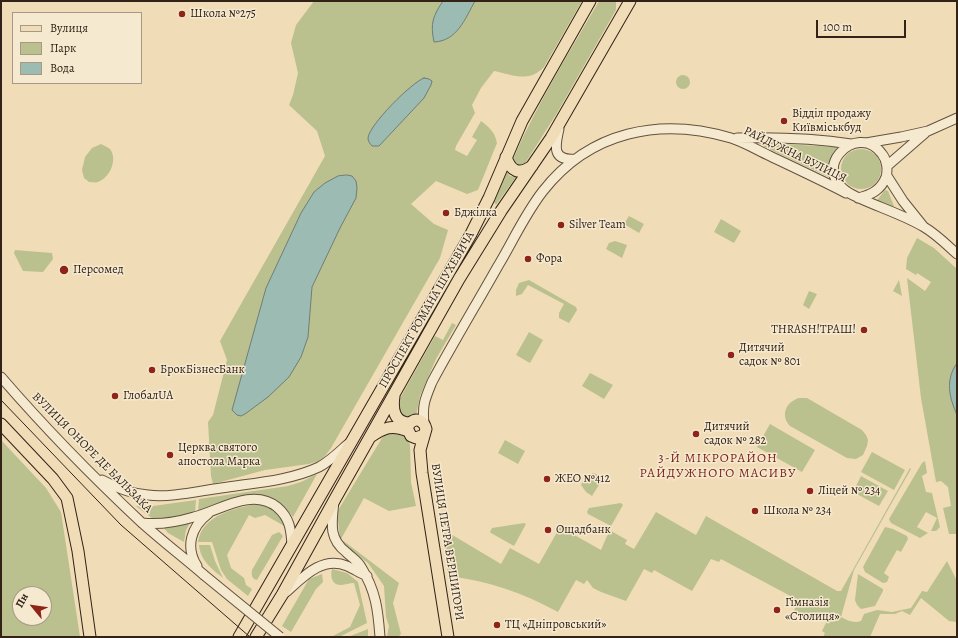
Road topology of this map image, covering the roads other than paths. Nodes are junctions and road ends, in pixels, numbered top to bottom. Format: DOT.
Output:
graph roads {
  1 [pos="590,1"];
  2 [pos="627,3"];
  3 [pos="957,118"];
  4 [pos="561,120"];
  5 [pos="928,131"];
  6 [pos="734,138"];
  7 [pos="866,143"];
  8 [pos="851,144"];
  9 [pos="506,157"];
  10 [pos="575,159"];
  11 [pos="532,166"];
  12 [pos="887,171"];
  13 [pos="846,193"];
  14 [pos="858,198"];
  15 [pos="924,227"];
  16 [pos="957,254"];
  17 [pos="1,377"];
  18 [pos="394,393"];
  19 [pos="1,424"];
  20 [pos="415,428"];
  21 [pos="354,438"];
  22 [pos="369,438"];
  23 [pos="93,476"];
  24 [pos="334,499"];
  25 [pos="213,511"];
  26 [pos="142,523"];
  27 [pos="292,545"];
  28 [pos="204,575"];
  29 [pos="367,576"];
  30 [pos="282,595"];
  31 [pos="90,637"];
  32 [pos="239,637"];
  33 [pos="256,637"];
  34 [pos="280,637"];
  35 [pos="380,637"];
  36 [pos="448,637"];
  1 -- 9 [label="main road, ПРОСПЕКТ РОМАНА ШУХЕВИЧА"];
  2 -- 4 [label="main road, ПРОСПЕКТ РОМАНА ШУХЕВИЧА"];
  3 -- 5 [label="street"];
  4 -- 10 [label="street"];
  4 -- 11 [label="main road, ПРОСПЕКТ РОМАНА ШУХЕВИЧА"];
  5 -- 7 [label="street"];
  5 -- 12 [label="street"];
  6 -- 8 [label="street, РАЙДУЖНА ВУЛИЦЯ"];
  6 -- 10 [label="street, РАЙДУЖНА ВУЛИЦЯ"];
  6 -- 13 [label="street, РАЙДУЖНА ВУЛИЦЯ"];
  7 -- 8 [label="street"];
  7 -- 12 [label="street"];
  8 -- 13 [label="street"];
  9 -- 11 [label="main road"];
  9 -- 21 [label="main road, ПРОСПЕКТ РОМАНА ШУХЕВИЧА"];
  10 -- 20 [label="street"];
  11 -- 18 [label="main road, ПРОСПЕКТ РОМАНА ШУХЕВИЧА"];
  12 -- 14 [label="street"];
  12 -- 15 [label="street"];
  13 -- 14 [label="street"];
  14 -- 15 [label="street"];
  15 -- 16 [label="street"];
  17 -- 23 [label="street, ВУЛИЦЯ ОНОРЕ ДЕ БАЛЬЗАКА"];
  18 -- 20 [label="main road"];
  18 -- 22 [label="main road, ПРОСПЕКТ РОМАНА ШУХЕВИЧА"];
  19 -- 31 [label="main road"];
  20 -- 22 [label="main road"];
  20 -- 36 [label="main road, ВУЛИЦЯ ПЕТРА ВЕРШИГОРИ"];
  21 -- 23 [label="street"];
  21 -- 27 [label="main road, ПРОСПЕКТ РОМАНА ШУХЕВИЧА"];
  22 -- 24 [label="main road, ПРОСПЕКТ РОМАНА ШУХЕВИЧА"];
  23 -- 26 [label="street, ВУЛИЦЯ ОНОРЕ ДЕ БАЛЬЗАКА"];
  24 -- 29 [label="street"];
  24 -- 30 [label="main road, ПРОСПЕКТ РОМАНА ШУХЕВИЧА"];
  25 -- 26 [label="street"];
  25 -- 27 [label="street"];
  25 -- 28 [label="street"];
  26 -- 28 [label="street, ВУЛИЦЯ ОНОРЕ ДЕ БАЛЬЗАКА"];
  27 -- 32 [label="main road, ПРОСПЕКТ РОМАНА ШУХЕВИЧА"];
  28 -- 34 [label="street, bridge"];
  29 -- 30 [label="street"];
  29 -- 35 [label="street"];
  30 -- 33 [label="main road, ПРОСПЕКТ РОМАНА ШУХЕВИЧА"];
}
